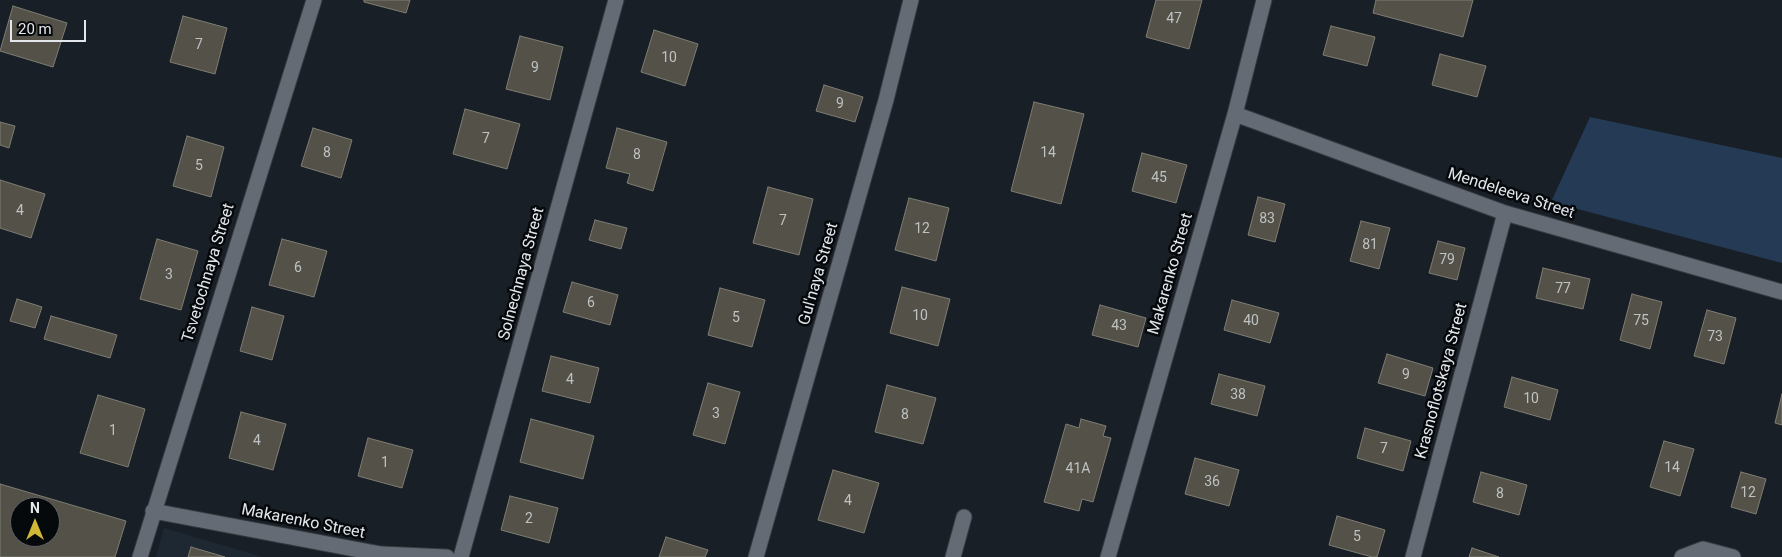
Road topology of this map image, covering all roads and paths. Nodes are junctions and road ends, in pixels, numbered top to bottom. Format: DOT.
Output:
graph roads {
  1 [pos="314,0"];
  2 [pos="616,0"];
  3 [pos="911,0"];
  4 [pos="1264,0"];
  5 [pos="1235,114"];
  6 [pos="1504,213"];
  7 [pos="1782,292"];
  8 [pos="153,511"];
  9 [pos="964,517"];
  10 [pos="140,557"];
  11 [pos="447,557"];
  12 [pos="461,557"];
  13 [pos="756,557"];
  14 [pos="953,557"];
  15 [pos="1108,557"];
  16 [pos="1414,557"];
  17 [pos="1682,557"];
  18 [pos="1733,557"];
  1 -- 8 [label="street, Tsvetochnaya Street"];
  2 -- 12 [label="street, Solnechnaya Street"];
  3 -- 13 [label="street, Gul'naya Street"];
  4 -- 5 [label="street, Makarenko Street"];
  5 -- 6 [label="street, Mendeleeva Street"];
  5 -- 15 [label="street, Makarenko Street"];
  6 -- 7 [label="street, Mendeleeva Street"];
  6 -- 16 [label="street, Krasnoflotskaya Street"];
  8 -- 10 [label="street, Tsvetochnaya Street"];
  8 -- 11 [label="street, Makarenko Street"];
  9 -- 14 [label="street"];
  17 -- 18 [label="street"];
}
